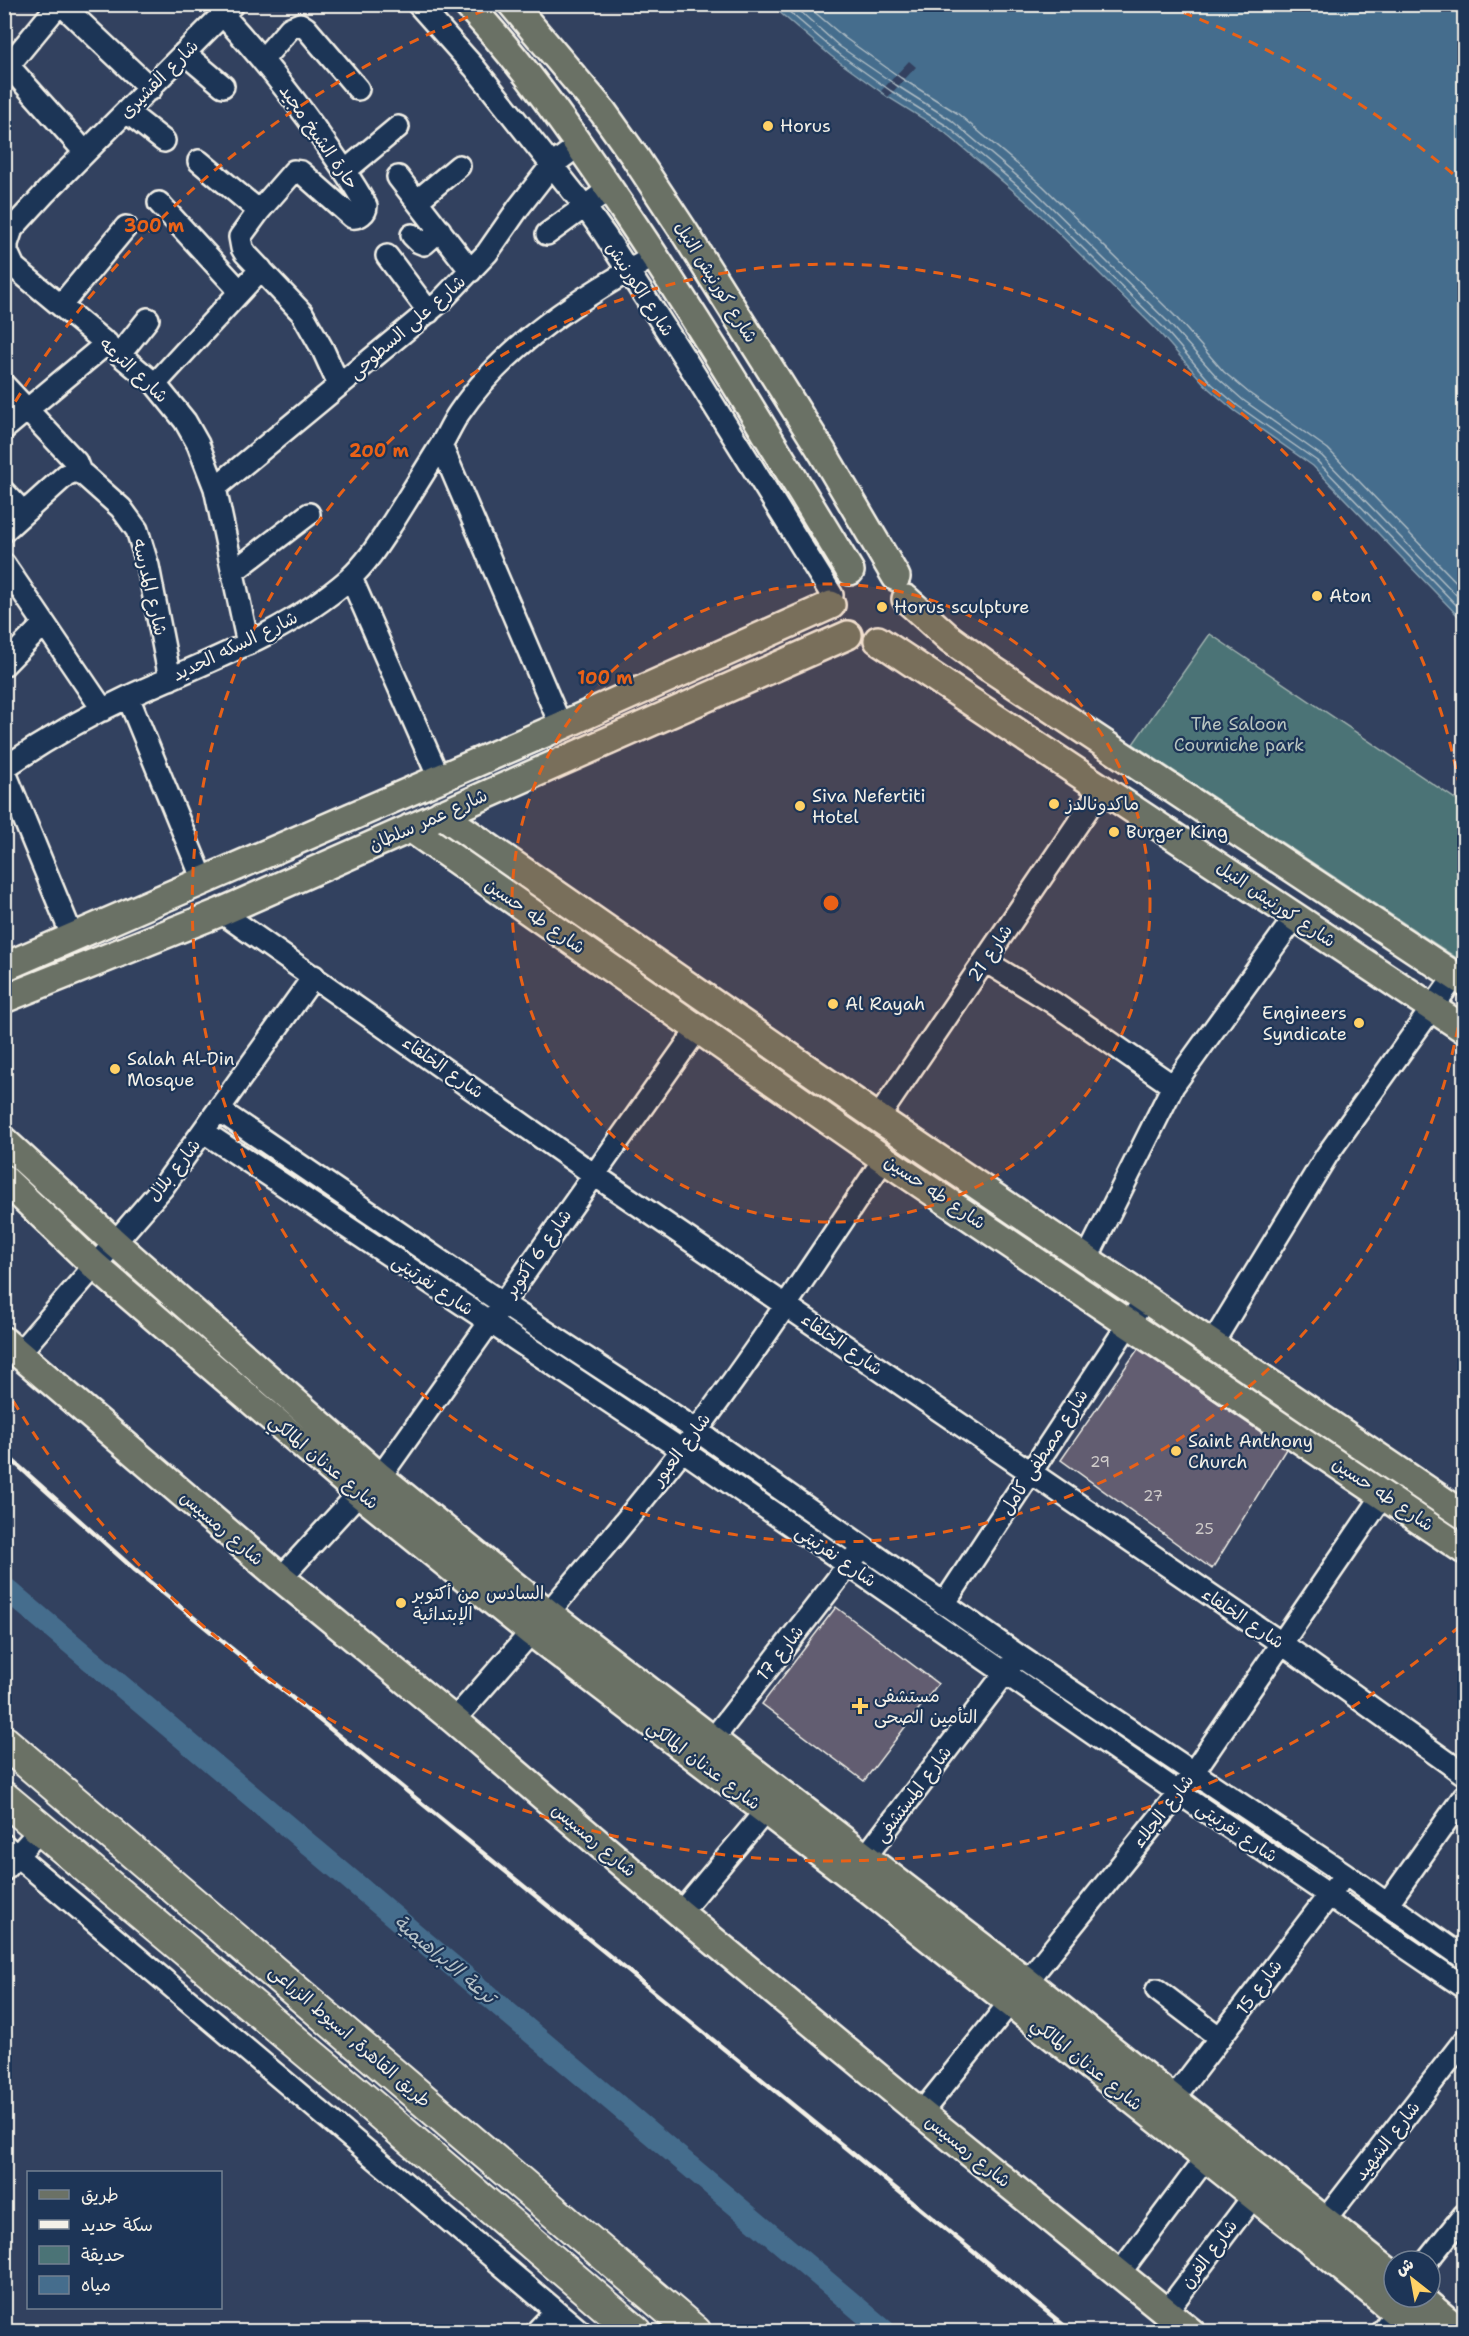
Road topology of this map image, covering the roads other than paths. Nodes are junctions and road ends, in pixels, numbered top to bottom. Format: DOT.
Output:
graph roads {
  1 [pos="60,4"];
  2 [pos="418,4"];
  3 [pos="467,4"];
  4 [pos="512,4"];
  5 [pos="228,10"];
  6 [pos="184,54"];
  7 [pos="262,59"];
  8 [pos="6,64"];
  9 [pos="223,86"];
  10 [pos="151,89"];
  11 [pos="358,89"];
  12 [pos="127,112"];
  13 [pos="398,127"];
  14 [pos="165,141"];
  15 [pos="579,146"];
  16 [pos="85,152"];
  17 [pos="199,161"];
  18 [pos="459,166"];
  19 [pos="551,166"];
  20 [pos="345,171"];
  21 [pos="398,177"];
  22 [pos="609,189"];
  23 [pos="417,201"];
  24 [pos="159,203"];
  25 [pos="585,207"];
  26 [pos="259,211"];
  27 [pos="126,227"];
  28 [pos="8,229"];
  29 [pos="440,230"];
  30 [pos="547,234"];
  31 [pos="412,235"];
  32 [pos="387,256"];
  33 [pos="654,256"];
  34 [pos="261,269"];
  35 [pos="471,271"];
  36 [pos="629,271"];
  37 [pos="240,291"];
  38 [pos="61,305"];
  39 [pos="429,312"];
  40 [pos="148,319"];
  41 [pos="114,349"];
  42 [pos="155,384"];
  43 [pos="4,385"];
  44 [pos="339,385"];
  45 [pos="28,410"];
  46 [pos="4,429"];
  47 [pos="441,445"];
  48 [pos="80,472"];
  49 [pos="214,488"];
  50 [pos="4,492"];
  51 [pos="24,513"];
  52 [pos="309,514"];
  53 [pos="4,531"];
  54 [pos="4,564"];
  55 [pos="850,571"];
  56 [pos="233,572"];
  57 [pos="351,578"];
  58 [pos="901,588"];
  59 [pos="832,600"];
  60 [pos="44,624"];
  61 [pos="848,635"];
  62 [pos="878,639"];
  63 [pos="248,644"];
  64 [pos="4,665"];
  65 [pos="170,679"];
  66 [pos="128,697"];
  67 [pos="103,710"];
  68 [pos="561,726"];
  69 [pos="8,760"];
  70 [pos="439,778"];
  71 [pos="1102,788"];
  72 [pos="441,814"];
  73 [pos="410,828"];
  74 [pos="467,832"];
  75 [pos="451,857"];
  76 [pos="203,880"];
  77 [pos="221,912"];
  78 [pos="1295,917"];
  79 [pos="74,938"];
  80 [pos="985,961"];
  81 [pos="4,967"];
  82 [pos="314,976"];
  83 [pos="1460,979"];
  84 [pos="4,999"];
  85 [pos="1433,1007"];
  86 [pos="1464,1029"];
  87 [pos="697,1030"];
  88 [pos="1173,1086"];
  89 [pos="219,1110"];
  90 [pos="878,1118"];
  91 [pos="204,1132"];
  92 [pos="4,1141"];
  93 [pos="884,1159"];
  94 [pos="593,1174"];
  95 [pos="4,1179"];
  96 [pos="114,1242"];
  97 [pos="1086,1260"];
  98 [pos="94,1265"];
  99 [pos="1145,1299"];
  100 [pos="502,1303"];
  101 [pos="786,1305"];
  102 [pos="489,1322"];
  103 [pos="1129,1323"];
  104 [pos="1212,1344"];
  105 [pos="12,1347"];
  106 [pos="696,1430"];
  107 [pos="682,1450"];
  108 [pos="1030,1473"];
  109 [pos="369,1485"];
  110 [pos="1384,1494"];
  111 [pos="1464,1515"];
  112 [pos="863,1546"];
  113 [pos="1464,1550"];
  114 [pos="849,1565"];
  115 [pos="281,1578"];
  116 [pos="944,1604"];
  117 [pos="540,1623"];
  118 [pos="1281,1643"];
  119 [pos="1019,1656"];
  120 [pos="1005,1674"];
  121 [pos="454,1720"];
  122 [pos="4,1742"];
  123 [pos="705,1749"];
  124 [pos="1192,1773"];
  125 [pos="1464,1774"];
  126 [pos="1179,1793"];
  127 [pos="1464,1796"];
  128 [pos="4,1798"];
  129 [pos="773,1802"];
  130 [pos="87,1811"];
  131 [pos="50,1837"];
  132 [pos="9,1857"];
  133 [pos="858,1866"];
  134 [pos="1345,1874"];
  135 [pos="1330,1895"];
  136 [pos="1388,1903"];
  137 [pos="680,1913"];
  138 [pos="1464,1957"];
  139 [pos="1026,1981"];
  140 [pos="1464,1987"];
  141 [pos="1157,1990"];
  142 [pos="1009,2002"];
  143 [pos="1220,2038"];
  144 [pos="1464,2041"];
  145 [pos="1173,2099"];
  146 [pos="921,2113"];
  147 [pos="1205,2159"];
  148 [pos="1253,2197"];
  149 [pos="1464,2215"];
  150 [pos="1317,2230"];
  151 [pos="1437,2249"];
  152 [pos="1382,2269"];
  153 [pos="1119,2274"];
  154 [pos="1434,2309"];
  155 [pos="556,2311"];
  156 [pos="1166,2312"];
  157 [pos="1389,2322"];
  158 [pos="536,2331"];
  159 [pos="581,2331"];
  160 [pos="636,2331"];
  161 [pos="695,2331"];
  162 [pos="1191,2331"];
  163 [pos="1420,2331"];
  164 [pos="1461,2331"];
  1 -- 8 [label="street"];
  1 -- 10 [label="street"];
  2 -- 19 [label="street, شارع الكورنيش"];
  3 -- 15 [label="main road"];
  4 -- 58 [label="main road, شارع كورنيش النيل"];
  5 -- 6 [label="street, شارع القشيرى"];
  5 -- 7 [label="street, حارة الشيخ مجيد"];
  6 -- 9 [label="street"];
  6 -- 10 [label="street, شارع القشيرى"];
  7 -- 11 [label="street"];
  7 -- 20 [label="street, حارة الشيخ مجيد"];
  8 -- 16 [label="street"];
  10 -- 12 [label="street, شارع القشيرى"];
  12 -- 14 [label="street"];
  12 -- 16 [label="street, شارع القشيرى"];
  13 -- 20 [label="street"];
  15 -- 19 [label="street, شارع على السطوحى"];
  15 -- 22 [label="main road"];
  16 -- 28 [label="street, شارع الترعه"];
  17 -- 26 [label="street"];
  18 -- 23 [label="street"];
  19 -- 25 [label="street, شارع الكورنيش"];
  19 -- 35 [label="street, شارع على السطوحى"];
  20 -- 26 [label="street, حارة الشيخ مجيد"];
  21 -- 23 [label="street"];
  22 -- 25 [label="street"];
  22 -- 33 [label="main road"];
  23 -- 29 [label="street"];
  24 -- 37 [label="street"];
  25 -- 30 [label="street"];
  25 -- 36 [label="street, شارع الكورنيش"];
  26 -- 34 [label="street, حارة الشيخ مجيد"];
  27 -- 38 [label="street"];
  28 -- 38 [label="street, شارع الترعه"];
  29 -- 31 [label="street"];
  29 -- 35 [label="street"];
  32 -- 39 [label="street"];
  33 -- 36 [label="street, شارع السكه الحديد"];
  33 -- 55 [label="main road"];
  34 -- 37 [label="street"];
  34 -- 44 [label="street"];
  35 -- 39 [label="street, شارع على السطوحى"];
  36 -- 47 [label="street, شارع السكه الحديد"];
  36 -- 59 [label="street, شارع الكورنيش"];
  37 -- 42 [label="street"];
  38 -- 41 [label="street, شارع الترعه"];
  39 -- 44 [label="street, شارع على السطوحى"];
  40 -- 41 [label="street"];
  41 -- 42 [label="street, شارع الترعه"];
  41 -- 45 [label="street"];
  42 -- 49 [label="street, شارع الترعه"];
  43 -- 45 [label="street, شارع المدرسه"];
  44 -- 49 [label="street, شارع على السطوحى"];
  45 -- 46 [label="street"];
  45 -- 48 [label="street, شارع المدرسه"];
  47 -- 57 [label="street, شارع السكه الحديد"];
  47 -- 68 [label="street"];
  48 -- 51 [label="street"];
  48 -- 65 [label="street, شارع المدرسه"];
  49 -- 56 [label="street, شارع الترعه"];
  50 -- 51 [label="street"];
  51 -- 53 [label="street"];
  52 -- 56 [label="street"];
  54 -- 60 [label="street"];
  55 -- 58 [label="main road"];
  55 -- 59 [label="main road"];
  56 -- 63 [label="street, شارع الترعه"];
  57 -- 63 [label="street, شارع السكه الحديد"];
  57 -- 70 [label="street"];
  58 -- 62 [label="main road"];
  58 -- 83 [label="main road, شارع كورنيش النيل"];
  59 -- 61 [label="main road"];
  59 -- 68 [label="main road, شارع عمر سلطان"];
  60 -- 64 [label="street"];
  60 -- 67 [label="street"];
  61 -- 62 [label="main road"];
  61 -- 72 [label="main road, شارع عمر سلطان"];
  62 -- 71 [label="main road, شارع كورنيش النيل"];
  63 -- 65 [label="street, شارع السكه الحديد"];
  65 -- 66 [label="street, شارع السكه الحديد"];
  66 -- 67 [label="street, شارع السكه الحديد"];
  66 -- 76 [label="street"];
  67 -- 69 [label="street, شارع السكه الحديد"];
  68 -- 70 [label="main road, شارع عمر سلطان"];
  69 -- 79 [label="street"];
  70 -- 76 [label="main road, شارع عمر سلطان"];
  71 -- 78 [label="main road, شارع كورنيش النيل"];
  71 -- 80 [label="street, شارع 21"];
  72 -- 73 [label="main road, شارع عمر سلطان"];
  72 -- 74 [label="main road, شارع طه حسين"];
  73 -- 75 [label="main road, شارع طه حسين"];
  73 -- 77 [label="main road, شارع عمر سلطان"];
  74 -- 75 [label="main road"];
  74 -- 90 [label="main road, شارع طه حسين"];
  75 -- 87 [label="main road, شارع طه حسين"];
  76 -- 79 [label="main road, شارع عمر سلطان"];
  77 -- 82 [label="street, شارع الخلفاء"];
  77 -- 84 [label="main road, شارع عمر سلطان"];
  78 -- 85 [label="main road, شارع كورنيش النيل"];
  78 -- 88 [label="street"];
  79 -- 81 [label="main road, شارع عمر سلطان"];
  80 -- 88 [label="street"];
  80 -- 90 [label="street, شارع 21"];
  82 -- 89 [label="street, شارع بلال"];
  82 -- 94 [label="street, شارع الخلفاء"];
  83 -- 85 [label="street"];
  85 -- 86 [label="main road, شارع كورنيش النيل"];
  85 -- 104 [label="street"];
  87 -- 93 [label="main road, شارع طه حسين"];
  87 -- 94 [label="street, شارع 6 أكتوبر"];
  88 -- 97 [label="street"];
  89 -- 91 [label="street, شارع بلال"];
  89 -- 100 [label="street, شارع نفرتيتى"];
  90 -- 97 [label="main road, شارع طه حسين"];
  91 -- 96 [label="street, شارع بلال"];
  91 -- 102 [label="street, شارع نفرتيتى"];
  92 -- 96 [label="main road, شارع عدنان المالكي"];
  93 -- 101 [label="street, شارع العبور"];
  93 -- 103 [label="main road, شارع طه حسين"];
  94 -- 100 [label="street, شارع 6 أكتوبر"];
  94 -- 101 [label="street, شارع الخلفاء"];
  95 -- 98 [label="main road, شارع عدنان المالكي"];
  96 -- 98 [label="street, شارع بلال"];
  96 -- 109 [label="main road, شارع عدنان المالكي"];
  97 -- 99 [label="main road, شارع طه حسين"];
  98 -- 105 [label="street, شارع بلال"];
  98 -- 109 [label="main road, شارع عدنان المالكي"];
  99 -- 103 [label="street, شارع مصطفى كامل"];
  99 -- 104 [label="main road, شارع طه حسين"];
  100 -- 102 [label="street, شارع 6 أكتوبر"];
  100 -- 106 [label="street, شارع نفرتيتى"];
  101 -- 106 [label="street, شارع العبور"];
  101 -- 108 [label="street, شارع الخلفاء"];
  102 -- 107 [label="street, شارع نفرتيتى"];
  102 -- 109 [label="street, شارع 6 أكتوبر"];
  103 -- 108 [label="street, شارع مصطفى كامل"];
  103 -- 110 [label="main road, شارع طه حسين"];
  104 -- 111 [label="main road, شارع طه حسين"];
  105 -- 115 [label="main road, شارع رمسيس"];
  106 -- 107 [label="street, شارع العبور"];
  106 -- 112 [label="street, شارع نفرتيتى"];
  107 -- 114 [label="street, شارع نفرتيتى"];
  107 -- 117 [label="street, شارع العبور"];
  108 -- 116 [label="street, شارع مصطفى كامل"];
  108 -- 118 [label="street, شارع الخلفاء"];
  109 -- 115 [label="street, شارع 6 أكتوبر"];
  109 -- 117 [label="main road, شارع عدنان المالكي"];
  110 -- 113 [label="main road, شارع طه حسين"];
  110 -- 118 [label="street, شارع الجلاء"];
  112 -- 114 [label="street, شارع 17"];
  112 -- 116 [label="street, شارع نفرتيتى"];
  114 -- 120 [label="street, شارع نفرتيتى"];
  114 -- 123 [label="street, شارع 17"];
  115 -- 121 [label="main road, شارع رمسيس"];
  116 -- 119 [label="street, شارع نفرتيتى"];
  117 -- 121 [label="street, شارع العبور"];
  117 -- 123 [label="main road, شارع عدنان المالكي"];
  118 -- 124 [label="street, شارع الجلاء"];
  118 -- 125 [label="street, شارع الخلفاء"];
  119 -- 120 [label="street, شارع المستشفى"];
  119 -- 124 [label="street, شارع نفرتيتى"];
  120 -- 126 [label="street, شارع نفرتيتى"];
  120 -- 133 [label="street, شارع المستشفى"];
  121 -- 137 [label="main road, شارع رمسيس"];
  122 -- 130 [label="highway, طريق القاهرة, اسيوط الزراعى"];
  123 -- 129 [label="main road, شارع عدنان المالكي"];
  124 -- 126 [label="street, شارع الجلاء"];
  124 -- 134 [label="street, شارع نفرتيتى"];
  126 -- 135 [label="street, شارع نفرتيتى"];
  126 -- 139 [label="street, شارع الجلاء"];
  127 -- 136 [label="street"];
  128 -- 131 [label="highway"];
  129 -- 133 [label="main road, شارع عدنان المالكي"];
  129 -- 137 [label="street"];
  130 -- 131 [label="highway"];
  130 -- 161 [label="highway, طريق القاهرة, اسيوط الزراعى"];
  131 -- 132 [label="street"];
  131 -- 160 [label="highway"];
  132 -- 155 [label="street"];
  133 -- 139 [label="main road, شارع عدنان المالكي"];
  133 -- 142 [label="main road, شارع عدنان المالكي"];
  134 -- 135 [label="street, شارع 15"];
  134 -- 136 [label="street, شارع نفرتيتى"];
  135 -- 140 [label="street, شارع نفرتيتى"];
  135 -- 143 [label="street, شارع 15"];
  136 -- 138 [label="street, شارع نفرتيتى"];
  137 -- 146 [label="main road, شارع رمسيس"];
  139 -- 142 [label="street, شارع الجلاء"];
  139 -- 145 [label="main road, شارع عدنان المالكي"];
  141 -- 143 [label="street"];
  142 -- 146 [label="street, شارع الجلاء"];
  142 -- 147 [label="main road, شارع عدنان المالكي"];
  143 -- 145 [label="street, شارع 15"];
  144 -- 150 [label="street, شارع الشهيد"];
  145 -- 150 [label="main road, شارع عدنان المالكي"];
  146 -- 153 [label="main road, شارع رمسيس"];
  147 -- 148 [label="main road, شارع عدنان المالكي"];
  147 -- 153 [label="street"];
  148 -- 150 [label="main road, شارع عدنان المالكي"];
  148 -- 156 [label="street, شارع الفرن"];
  149 -- 151 [label="street"];
  150 -- 152 [label="main road, شارع عدنان المالكي"];
  150 -- 157 [label="main road, شارع عدنان المالكي"];
  153 -- 156 [label="main road, شارع رمسيس"];
  154 -- 164 [label="main road"];
  155 -- 158 [label="street"];
  155 -- 159 [label="street"];
  156 -- 162 [label="main road, شارع رمسيس"];
  157 -- 163 [label="main road, شارع عدنان المالكي"];
}
